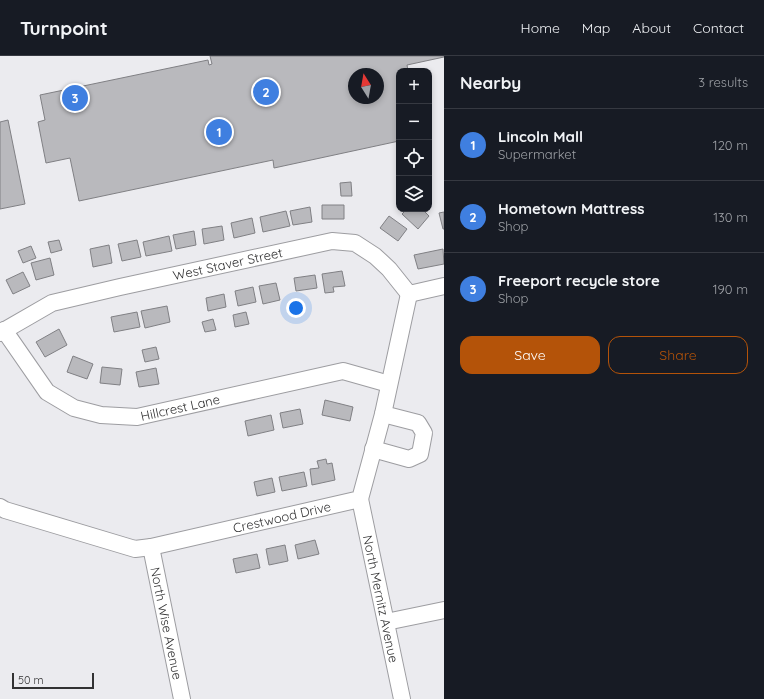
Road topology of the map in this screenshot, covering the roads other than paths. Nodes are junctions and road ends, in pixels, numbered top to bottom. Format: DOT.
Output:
graph roads {
  1 [pos="444,286"];
  2 [pos="409,294"];
  3 [pos="2,332"];
  4 [pos="389,384"];
  5 [pos="383,414"];
  6 [pos="373,450"];
  7 [pos="360,499"];
  8 [pos="0,507"];
  9 [pos="151,547"];
  10 [pos="444,610"];
  11 [pos="386,622"];
  12 [pos="182,699"];
  13 [pos="402,699"];
  1 -- 2 [label="street"];
  2 -- 3 [label="street, West Staver Street"];
  2 -- 4 [label="street"];
  3 -- 4 [label="street, Hillcrest Lane"];
  4 -- 5 [label="street"];
  5 -- 6 [label="street"];
  5 -- 6 [label="street"];
  6 -- 7 [label="street"];
  7 -- 9 [label="street, Crestwood Drive"];
  7 -- 11 [label="street, North Mernitz Avenue"];
  8 -- 9 [label="street, Crestwood Drive"];
  9 -- 12 [label="street, North Wise Avenue"];
  10 -- 11 [label="street"];
  11 -- 13 [label="street, North Mernitz Avenue"];
}
